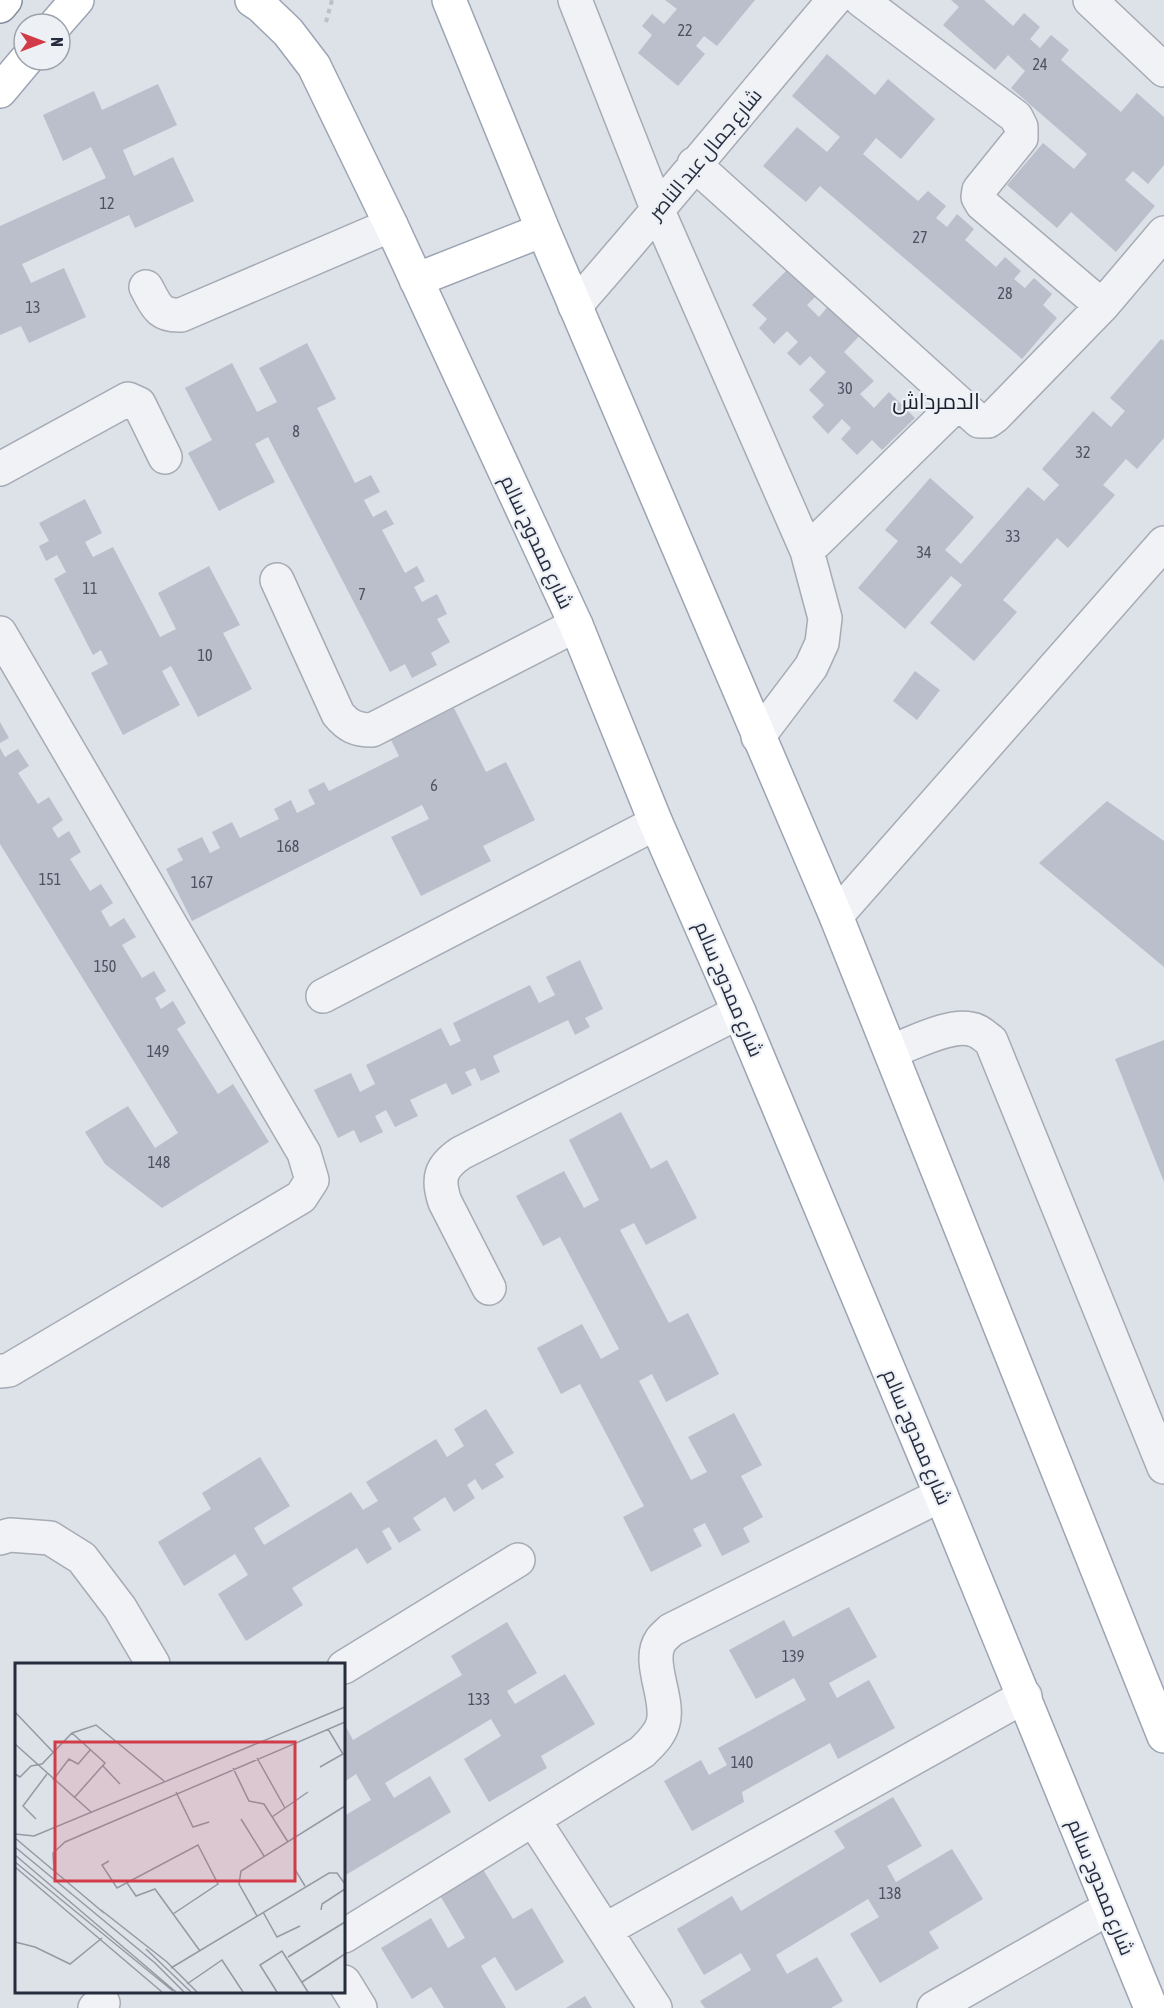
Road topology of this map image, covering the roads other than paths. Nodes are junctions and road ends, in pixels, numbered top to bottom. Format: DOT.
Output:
graph roads {
  1 [pos="5,0"];
  2 [pos="77,0"];
  3 [pos="252,0"];
  4 [pos="449,0"];
  5 [pos="575,0"];
  6 [pos="834,0"];
  7 [pos="861,0"];
  8 [pos="1090,0"];
  9 [pos="0,6"];
  10 [pos="67,12"];
  11 [pos="1164,70"];
  12 [pos="16,72"];
  13 [pos="0,91"];
  14 [pos="694,164"];
  15 [pos="658,211"];
  16 [pos="391,225"];
  17 [pos="543,230"];
  18 [pos="1164,233"];
  19 [pos="416,280"];
  20 [pos="146,287"];
  21 [pos="575,306"];
  22 [pos="1102,306"];
  23 [pos="958,403"];
  24 [pos="165,457"];
  25 [pos="0,469"];
  26 [pos="1164,543"];
  27 [pos="807,551"];
  28 [pos="277,580"];
  29 [pos="576,625"];
  30 [pos="0,633"];
  31 [pos="758,737"];
  32 [pos="656,823"];
  33 [pos="836,916"];
  34 [pos="323,996"];
  35 [pos="739,1012"];
  36 [pos="891,1051"];
  37 [pos="489,1288"];
  38 [pos="0,1371"];
  39 [pos="1164,1467"];
  40 [pos="941,1495"];
  41 [pos="0,1538"];
  42 [pos="518,1560"];
  43 [pos="152,1663"];
  44 [pos="345,1666"];
  45 [pos="1025,1696"];
  46 [pos="1164,1736"];
  47 [pos="533,1819"];
  48 [pos="1109,1908"];
  49 [pos="605,1930"];
  50 [pos="345,1935"];
  51 [pos="345,1984"];
  52 [pos="360,2008"];
  53 [pos="655,2008"];
  54 [pos="934,2008"];
  55 [pos="1151,2008"];
  1 -- 9 [label="main road"];
  2 -- 10 [label="main road"];
  3 -- 16 [label="main road, شارع ممدوح سالم"];
  4 -- 17 [label="main road"];
  5 -- 15 [label="street"];
  6 -- 14 [label="street, شارع جمال عبد الناصر"];
  7 -- 22 [label="street"];
  8 -- 11 [label="street"];
  12 -- 13 [label="main road"];
  14 -- 15 [label="street, شارع جمال عبد الناصر"];
  14 -- 23 [label="street"];
  15 -- 21 [label="street, شارع جمال عبد الناصر"];
  15 -- 27 [label="street"];
  16 -- 19 [label="main road, شارع ممدوح سالم"];
  16 -- 20 [label="street"];
  17 -- 19 [label="main road"];
  17 -- 21 [label="main road"];
  18 -- 22 [label="street"];
  19 -- 29 [label="main road, شارع ممدوح سالم"];
  21 -- 31 [label="main road"];
  22 -- 23 [label="street"];
  23 -- 27 [label="street"];
  24 -- 25 [label="street"];
  26 -- 33 [label="street"];
  27 -- 31 [label="street"];
  28 -- 29 [label="street"];
  29 -- 32 [label="main road, شارع ممدوح سالم"];
  30 -- 38 [label="street"];
  31 -- 33 [label="main road"];
  32 -- 34 [label="street"];
  32 -- 35 [label="main road, شارع ممدوح سالم"];
  33 -- 36 [label="main road"];
  35 -- 37 [label="street"];
  35 -- 40 [label="main road, شارع ممدوح سالم"];
  36 -- 39 [label="street"];
  36 -- 46 [label="main road"];
  40 -- 45 [label="main road, شارع ممدوح سالم"];
  40 -- 47 [label="street"];
  41 -- 43 [label="street"];
  42 -- 44 [label="street"];
  45 -- 48 [label="main road, شارع ممدوح سالم"];
  45 -- 49 [label="street"];
  47 -- 49 [label="street"];
  47 -- 50 [label="street"];
  48 -- 54 [label="street"];
  48 -- 55 [label="main road, شارع ممدوح سالم"];
  49 -- 53 [label="street"];
  51 -- 52 [label="street"];
}
